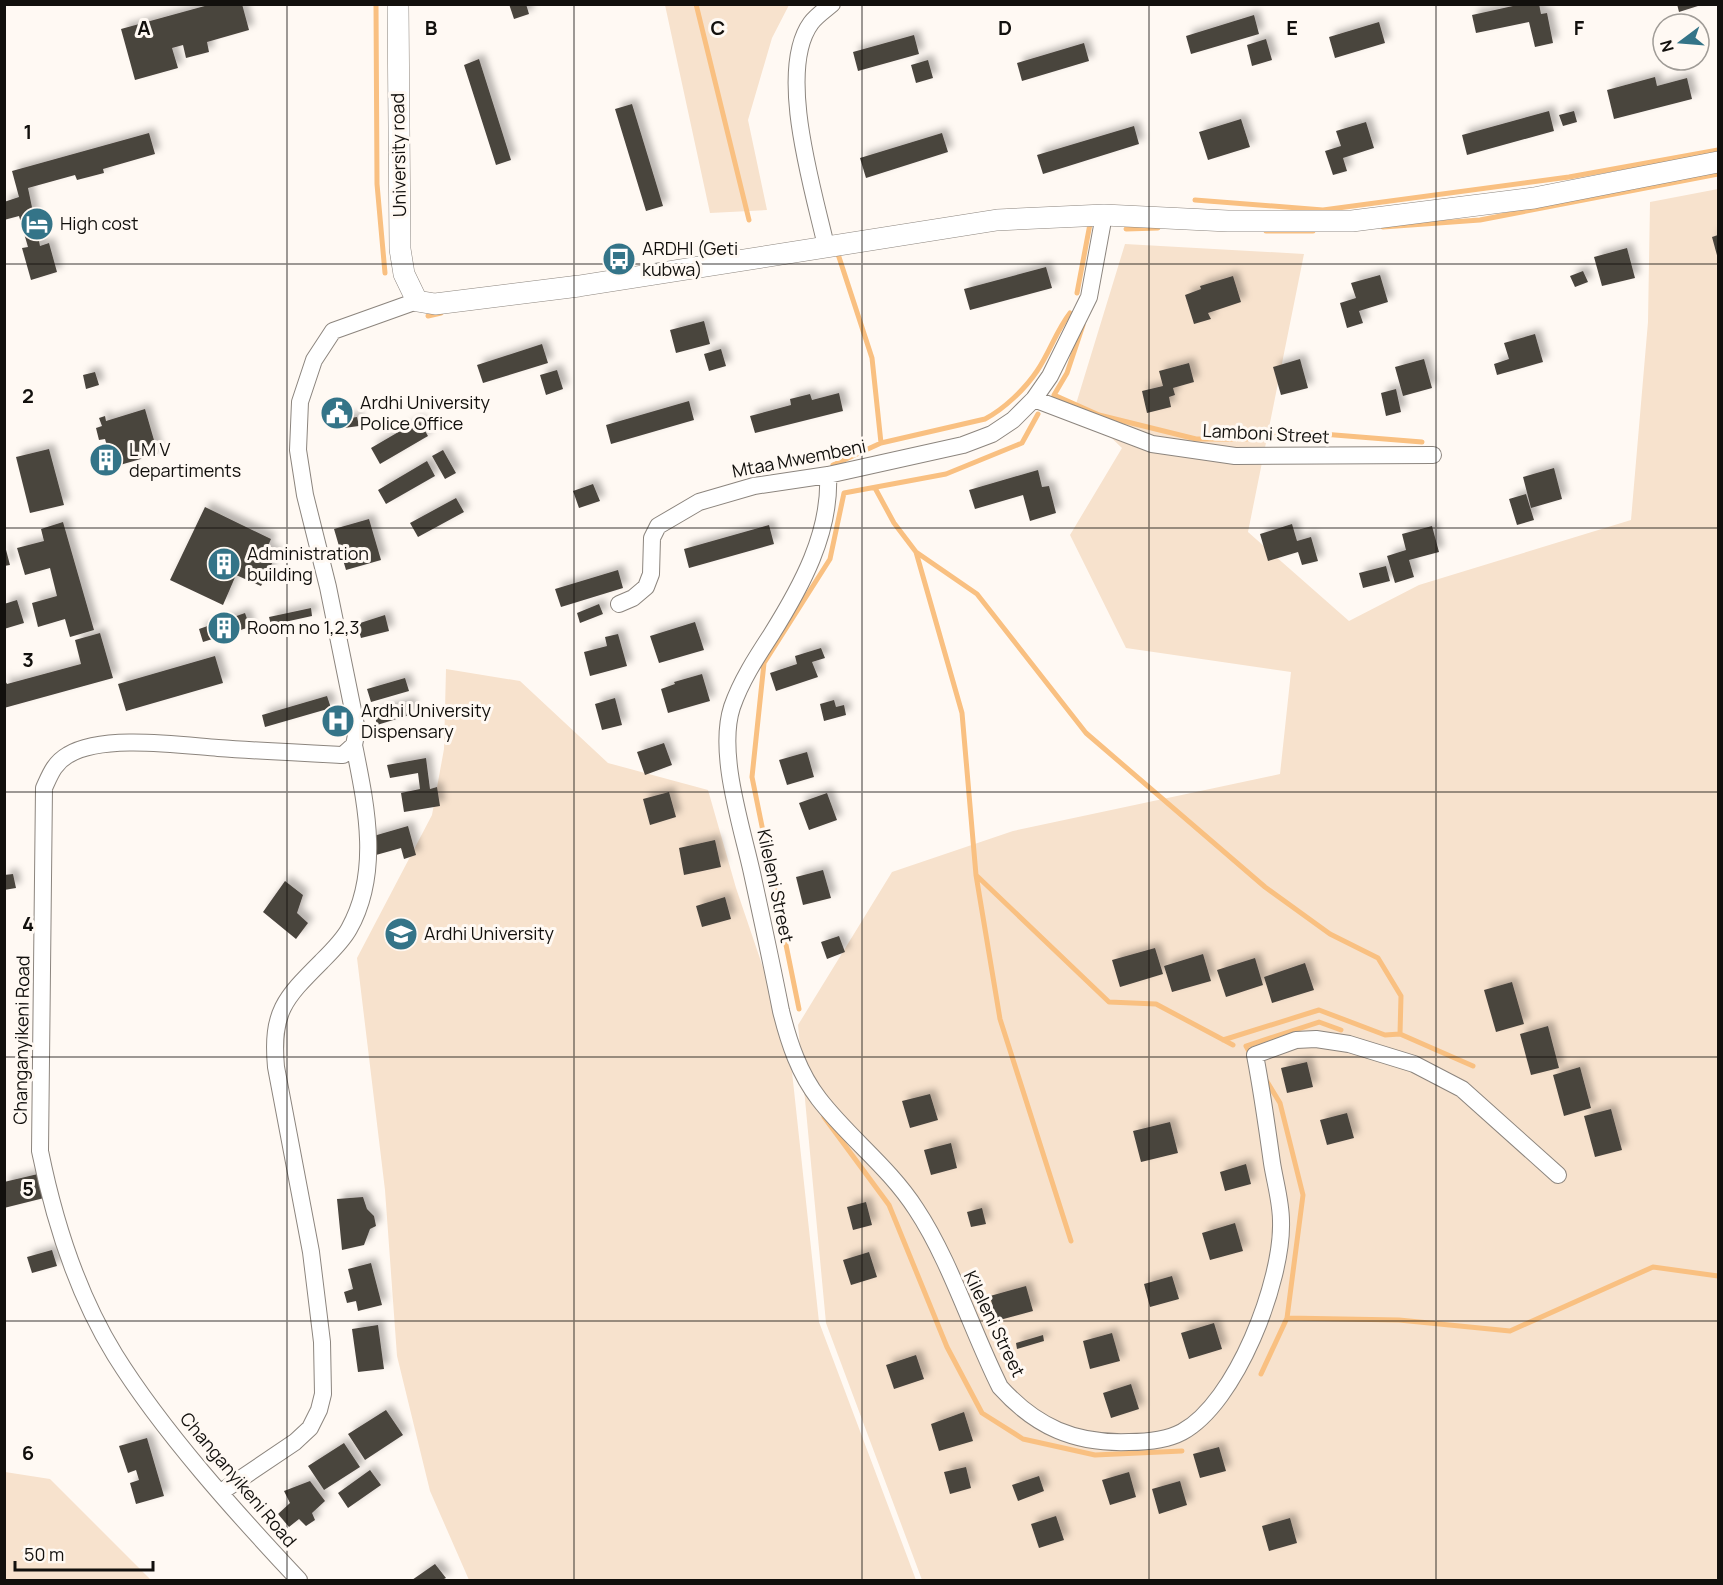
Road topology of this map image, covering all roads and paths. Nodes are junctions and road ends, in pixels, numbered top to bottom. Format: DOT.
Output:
graph roads {
  1 [pos="398,4"];
  2 [pos="832,4"];
  3 [pos="1719,162"];
  4 [pos="1104,215"];
  5 [pos="826,246"];
  6 [pos="417,301"];
  7 [pos="1034,399"];
  8 [pos="1433,455"];
  9 [pos="828,475"];
  10 [pos="619,603"];
  11 [pos="354,745"];
  12 [pos="1558,1175"];
  13 [pos="221,1492"];
  14 [pos="298,1581"];
  1 -- 6 [label="street, University road"];
  2 -- 5 [label="street"];
  3 -- 4 [label="street"];
  4 -- 5 [label="street"];
  4 -- 7 [label="street, Mtaa Mwembeni"];
  5 -- 6 [label="street"];
  6 -- 11 [label="street"];
  7 -- 8 [label="street, Lamboni Street"];
  7 -- 9 [label="street, Mtaa Mwembeni"];
  9 -- 10 [label="street, Mtaa Mwembeni"];
  9 -- 12 [label="street, Kileleni Street"];
  11 -- 13 [label="street"];
  11 -- 13 [label="street, Changanyikeni Road"];
  13 -- 14 [label="street, Changanyikeni Road"];
}
